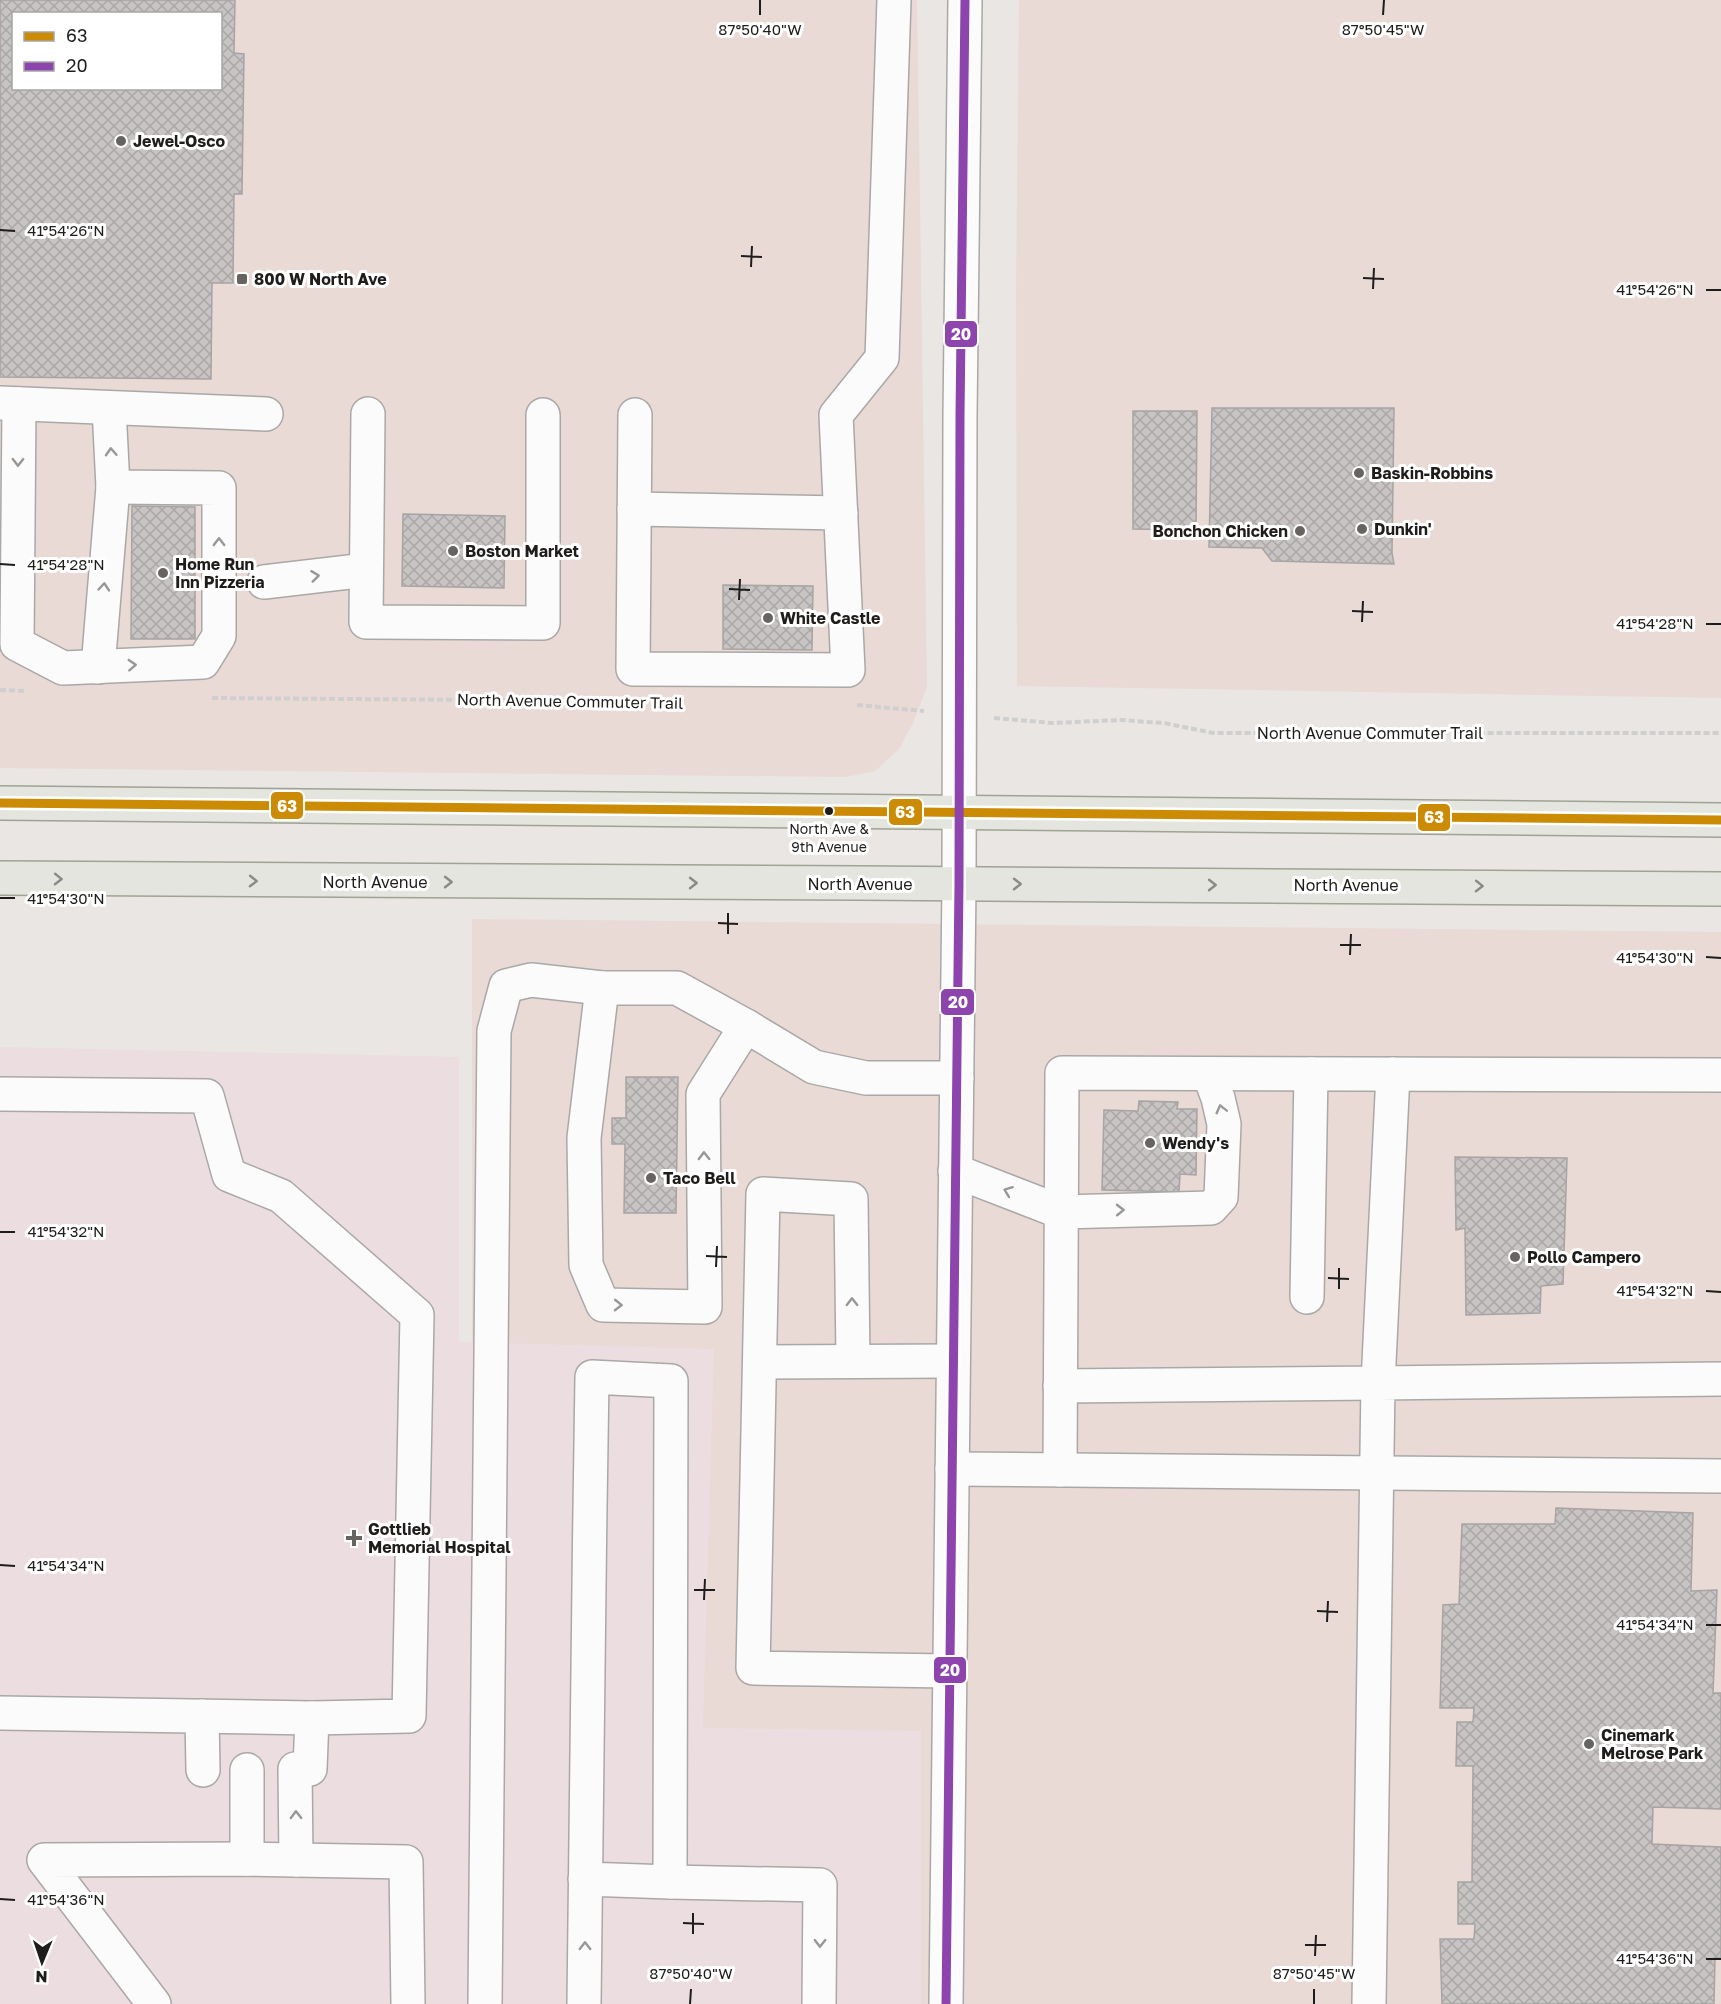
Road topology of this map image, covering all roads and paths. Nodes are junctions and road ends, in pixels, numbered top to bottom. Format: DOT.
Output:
graph roads {
  1 [pos="894,0"];
  2 [pos="965,0"];
  3 [pos="9,403"];
  4 [pos="109,408"];
  5 [pos="266,414"];
  6 [pos="368,414"];
  7 [pos="543,415"];
  8 [pos="635,415"];
  9 [pos="113,487"];
  10 [pos="634,509"];
  11 [pos="841,513"];
  12 [pos="366,570"];
  13 [pos="264,582"];
  14 [pos="98,667"];
  15 [pos="233,698"];
  16 [pos="620,701"];
  17 [pos="855,705"];
  18 [pos="908,709"];
  19 [pos="1020,721"];
  20 [pos="1721,733"];
  21 [pos="0,803"];
  22 [pos="959,813"];
  23 [pos="1721,820"];
  24 [pos="0,878"];
  25 [pos="959,884"];
  26 [pos="1721,889"];
  27 [pos="602,988"];
  28 [pos="746,1026"];
  29 [pos="1209,1074"];
  30 [pos="1311,1074"];
  31 [pos="1393,1074"];
  32 [pos="1721,1076"];
  33 [pos="957,1078"];
  34 [pos="0,1094"];
  35 [pos="955,1171"];
  36 [pos="1061,1212"];
  37 [pos="1307,1296"];
  38 [pos="853,1360"];
  39 [pos="953,1361"];
  40 [pos="760,1362"];
  41 [pos="1721,1379"];
  42 [pos="1378,1383"];
  43 [pos="1060,1386"];
  44 [pos="952,1469"];
  45 [pos="1060,1470"];
  46 [pos="1377,1473"];
  47 [pos="1721,1476"];
  48 [pos="949,1671"];
  49 [pos="0,1713"];
  50 [pos="202,1716"];
  51 [pos="312,1718"];
  52 [pos="203,1770"];
  53 [pos="247,1770"];
  54 [pos="247,1859"];
  55 [pos="296,1860"];
  56 [pos="585,1879"];
  57 [pos="670,1882"];
  58 [pos="154,2004"];
  59 [pos="408,2004"];
  60 [pos="485,2004"];
  61 [pos="584,2004"];
  62 [pos="819,2004"];
  63 [pos="946,2004"];
  64 [pos="1369,2004"];
  1 -- 11 [label="street"];
  2 -- 22 [label="street"];
  3 -- 4 [label="street"];
  3 -- 14 [label="street, one-way"];
  4 -- 5 [label="street"];
  9 -- 4 [label="street, one-way"];
  6 -- 12 [label="street"];
  7 -- 12 [label="street"];
  8 -- 10 [label="street"];
  14 -- 9 [label="street, one-way"];
  14 -- 9 [label="street, one-way"];
  10 -- 11 [label="street"];
  10 -- 11 [label="street"];
  13 -- 12 [label="street, one-way"];
  15 -- 16 [label="path, North Avenue Commuter Trail"];
  17 -- 18 [label="path"];
  19 -- 20 [label="path, North Avenue Commuter Trail"];
  21 -- 22 [label="main road"];
  22 -- 23 [label="main road"];
  22 -- 25 [label="street"];
  24 -- 25 [label="main road, North Avenue, one-way"];
  25 -- 26 [label="main road, North Avenue, one-way"];
  25 -- 33 [label="street"];
  27 -- 28 [label="street"];
  27 -- 28 [label="street, one-way"];
  27 -- 60 [label="street"];
  28 -- 33 [label="street"];
  29 -- 30 [label="street"];
  29 -- 36 [label="street"];
  36 -- 29 [label="street, one-way"];
  30 -- 31 [label="street"];
  30 -- 37 [label="street"];
  31 -- 32 [label="street"];
  31 -- 42 [label="street"];
  33 -- 35 [label="street"];
  34 -- 51 [label="street"];
  36 -- 35 [label="street, one-way"];
  35 -- 39 [label="street"];
  36 -- 43 [label="street"];
  38 -- 39 [label="street"];
  38 -- 40 [label="street"];
  38 -- 40 [label="street, one-way"];
  39 -- 44 [label="street"];
  40 -- 48 [label="street"];
  41 -- 42 [label="street"];
  42 -- 43 [label="street"];
  42 -- 46 [label="street"];
  43 -- 45 [label="street"];
  44 -- 45 [label="street"];
  44 -- 48 [label="street"];
  45 -- 46 [label="street"];
  46 -- 47 [label="street"];
  46 -- 64 [label="street"];
  48 -- 63 [label="street"];
  49 -- 50 [label="street"];
  50 -- 51 [label="street"];
  50 -- 52 [label="street"];
  55 -- 51 [label="street, one-way"];
  53 -- 54 [label="street"];
  54 -- 55 [label="street"];
  54 -- 58 [label="street"];
  55 -- 59 [label="street"];
  56 -- 57 [label="street"];
  56 -- 57 [label="street"];
  61 -- 56 [label="street, one-way"];
  57 -- 62 [label="street, one-way"];
}
